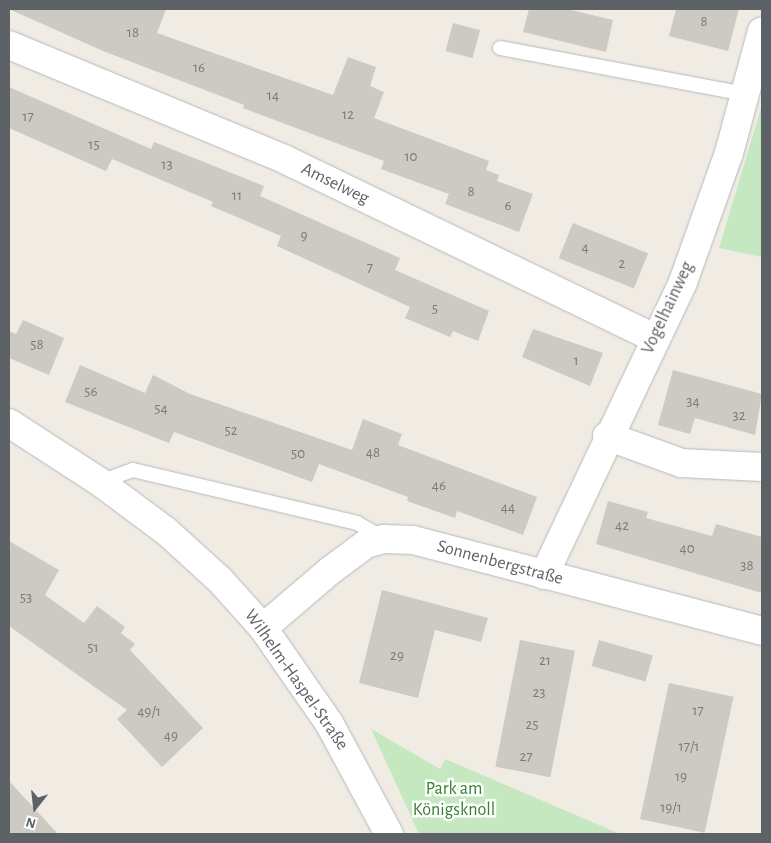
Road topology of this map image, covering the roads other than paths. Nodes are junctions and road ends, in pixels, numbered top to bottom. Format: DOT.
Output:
graph roads {
  1 [pos="762,31"];
  2 [pos="9,45"];
  3 [pos="500,48"];
  4 [pos="746,94"];
  5 [pos="655,338"];
  6 [pos="9,422"];
  7 [pos="607,436"];
  8 [pos="762,466"];
  9 [pos="100,482"];
  10 [pos="384,539"];
  11 [pos="544,575"];
  12 [pos="263,628"];
  13 [pos="762,631"];
  14 [pos="389,834"];
  1 -- 4 [label="street, Vogelhainweg"];
  2 -- 5 [label="street, Amselweg"];
  3 -- 4 [label="lane"];
  4 -- 5 [label="street, Vogelhainweg"];
  5 -- 7 [label="street, Vogelhainweg"];
  6 -- 9 [label="street, Wilhelm-Haspel-Straße"];
  7 -- 8 [label="street"];
  7 -- 11 [label="street, Vogelhainweg"];
  9 -- 10 [label="lane"];
  9 -- 12 [label="street, Wilhelm-Haspel-Straße"];
  10 -- 11 [label="street, Sonnenbergstraße"];
  10 -- 12 [label="street, Sonnenbergstraße"];
  11 -- 13 [label="street, Sonnenbergstraße"];
  12 -- 14 [label="street, Wilhelm-Haspel-Straße"];
}
